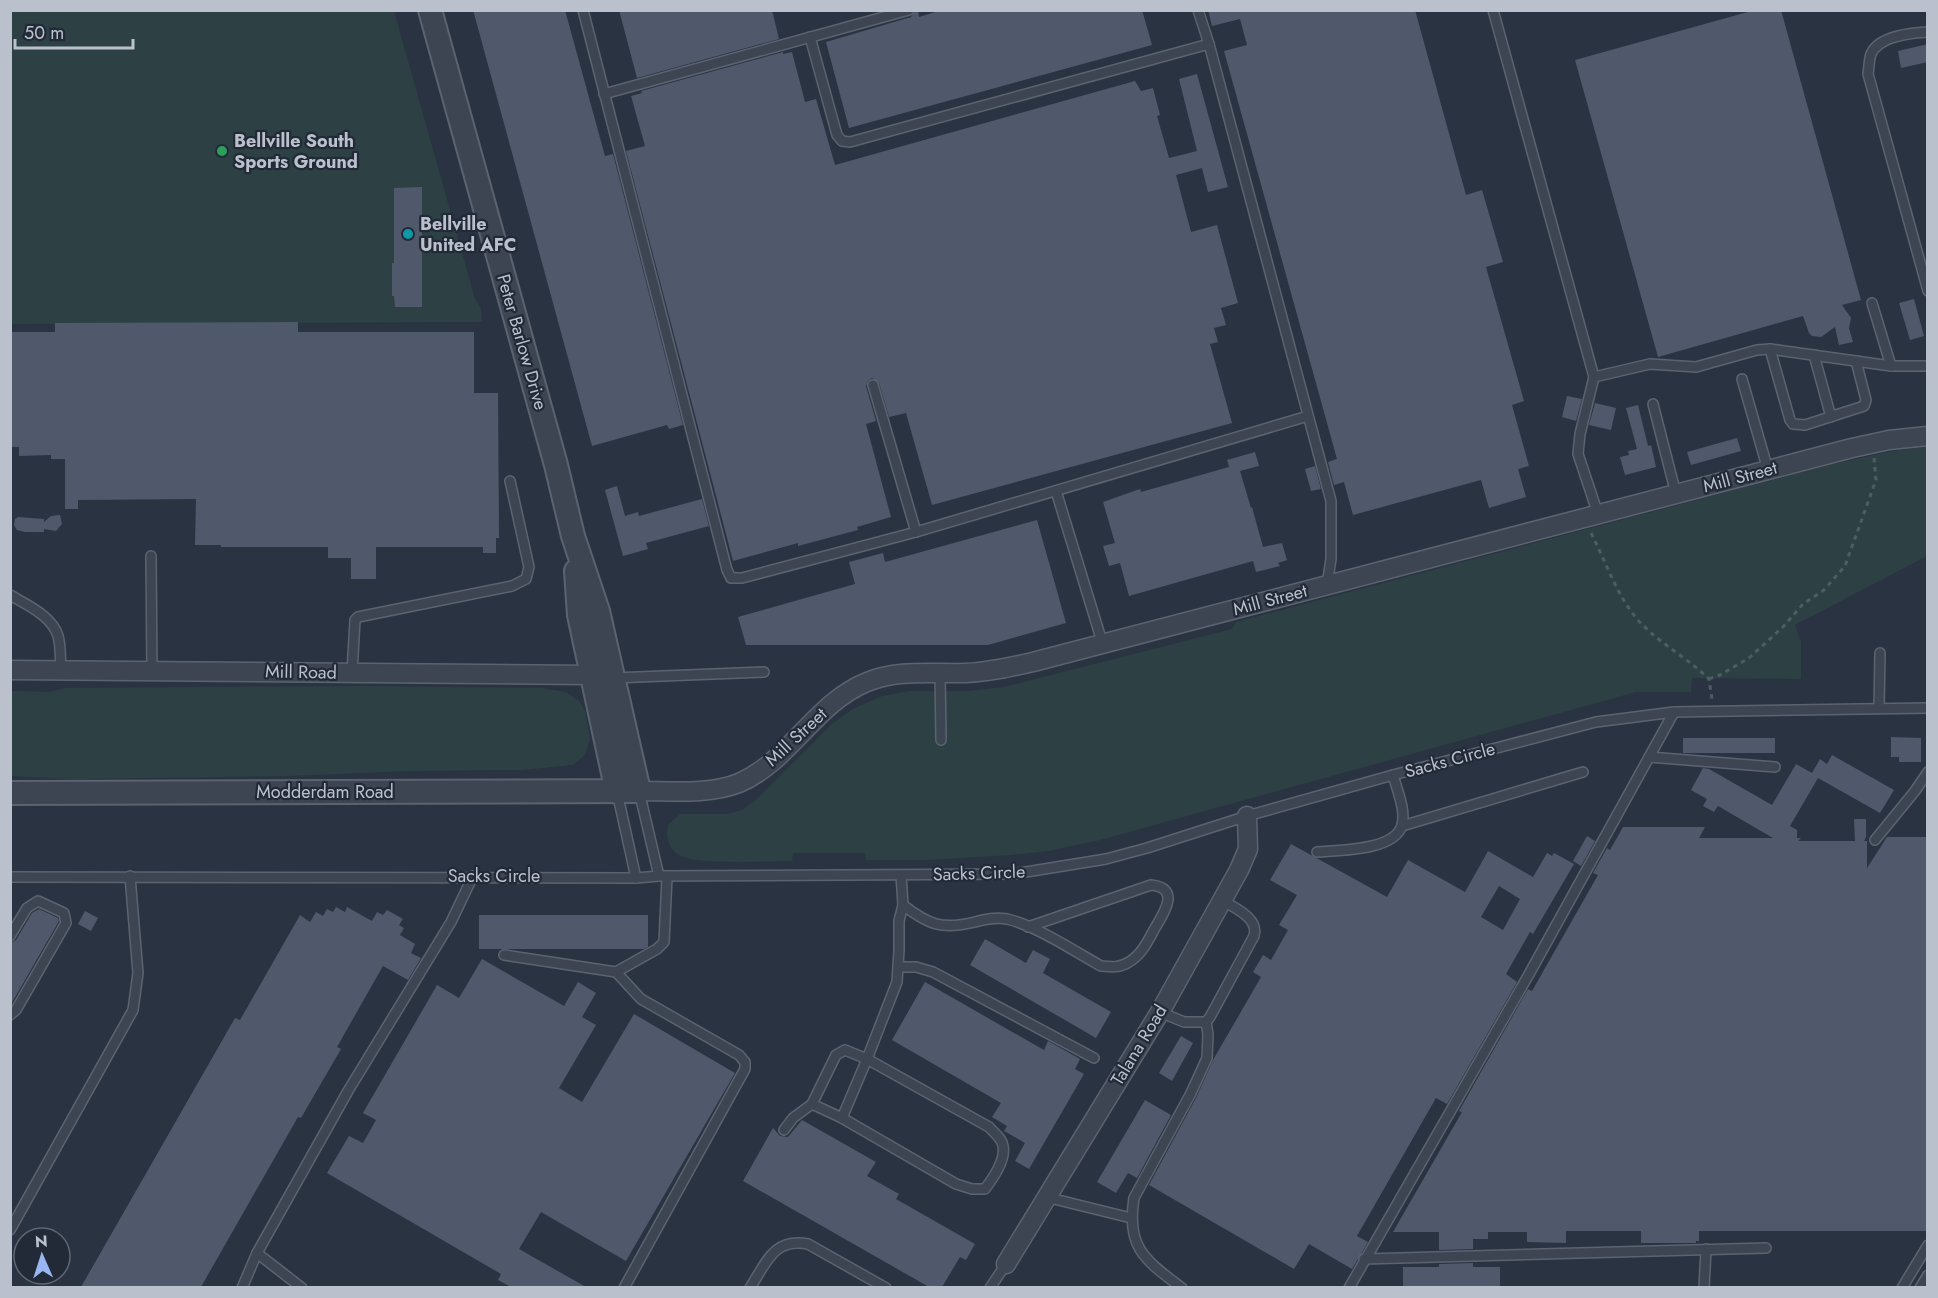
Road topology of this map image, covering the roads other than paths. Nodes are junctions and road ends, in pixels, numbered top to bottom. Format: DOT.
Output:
graph roads {
  1 [pos="430,10"];
  2 [pos="583,10"];
  3 [pos="909,10"];
  4 [pos="1198,10"];
  5 [pos="1493,10"];
  6 [pos="1928,32"];
  7 [pos="810,38"];
  8 [pos="1209,44"];
  9 [pos="604,94"];
  10 [pos="1928,291"];
  11 [pos="1872,303"];
  12 [pos="1770,349"];
  13 [pos="1814,355"];
  14 [pos="1856,361"];
  15 [pos="1892,366"];
  16 [pos="1928,366"];
  17 [pos="1594,377"];
  18 [pos="1742,379"];
  19 [pos="873,385"];
  20 [pos="1653,404"];
  21 [pos="1308,416"];
  22 [pos="1831,417"];
  23 [pos="1928,436"];
  24 [pos="1768,470"];
  25 [pos="510,481"];
  26 [pos="1056,491"];
  27 [pos="1676,494"];
  28 [pos="1590,516"];
  29 [pos="916,532"];
  30 [pos="151,556"];
  31 [pos="1327,585"];
  32 [pos="10,595"];
  33 [pos="1103,645"];
  34 [pos="1880,653"];
  35 [pos="10,670"];
  36 [pos="61,670"];
  37 [pos="152,670"];
  38 [pos="764,672"];
  39 [pos="352,673"];
  40 [pos="940,673"];
  41 [pos="602,676"];
  42 [pos="1879,708"];
  43 [pos="1928,708"];
  44 [pos="1674,712"];
  45 [pos="941,740"];
  46 [pos="1649,756"];
  47 [pos="1775,767"];
  48 [pos="1583,772"];
  49 [pos="1928,772"];
  50 [pos="1393,775"];
  51 [pos="639,791"];
  52 [pos="616,792"];
  53 [pos="10,794"];
  54 [pos="1247,816"];
  55 [pos="1402,826"];
  56 [pos="1875,840"];
  57 [pos="1317,852"];
  58 [pos="901,875"];
  59 [pos="130,876"];
  60 [pos="473,876"];
  61 [pos="663,876"];
  62 [pos="10,877"];
  63 [pos="636,878"];
  64 [pos="1222,900"];
  65 [pos="903,904"];
  66 [pos="1028,927"];
  67 [pos="10,936"];
  68 [pos="504,955"];
  69 [pos="899,967"];
  70 [pos="616,972"];
  71 [pos="1160,1012"];
  72 [pos="10,1015"];
  73 [pos="1206,1022"];
  74 [pos="1094,1058"];
  75 [pos="867,1059"];
  76 [pos="812,1104"];
  77 [pos="842,1118"];
  78 [pos="784,1130"];
  79 [pos="1046,1197"];
  80 [pos="1131,1218"];
  81 [pos="10,1230"];
  82 [pos="1928,1245"];
  83 [pos="1766,1248"];
  84 [pos="1706,1250"];
  85 [pos="257,1253"];
  86 [pos="1364,1259"];
  87 [pos="1006,1264"];
  88 [pos="1928,1275"];
  89 [pos="242,1287"];
  90 [pos="302,1287"];
  91 [pos="624,1287"];
  92 [pos="750,1287"];
  93 [pos="886,1287"];
  94 [pos="994,1287"];
  95 [pos="1182,1287"];
  96 [pos="1349,1287"];
  97 [pos="1704,1287"];
  98 [pos="1902,1287"];
  99 [pos="1920,1287"];
  1 -- 41 [label="street, Peter Barlow Drive"];
  2 -- 9 [label="lane"];
  3 -- 7 [label="lane"];
  4 -- 8 [label="lane"];
  5 -- 17 [label="lane"];
  6 -- 10 [label="lane"];
  7 -- 8 [label="lane"];
  7 -- 9 [label="lane"];
  8 -- 21 [label="lane"];
  9 -- 29 [label="lane"];
  11 -- 15 [label="lane"];
  12 -- 13 [label="lane"];
  12 -- 17 [label="lane"];
  12 -- 22 [label="lane"];
  13 -- 14 [label="lane"];
  13 -- 22 [label="lane"];
  14 -- 15 [label="lane"];
  14 -- 22 [label="lane"];
  15 -- 16 [label="lane"];
  17 -- 28 [label="lane"];
  18 -- 24 [label="lane"];
  19 -- 29 [label="lane"];
  20 -- 27 [label="lane"];
  21 -- 26 [label="lane"];
  21 -- 31 [label="lane"];
  23 -- 24 [label="street, Mill Street"];
  24 -- 27 [label="street, Mill Street"];
  25 -- 39 [label="lane"];
  26 -- 29 [label="lane"];
  26 -- 33 [label="lane"];
  27 -- 28 [label="street, Mill Street"];
  28 -- 31 [label="street, Mill Street"];
  30 -- 37 [label="lane"];
  31 -- 33 [label="street, Mill Street"];
  32 -- 36 [label="lane"];
  33 -- 40 [label="street, Mill Street"];
  34 -- 42 [label="lane"];
  35 -- 36 [label="street, Mill Road"];
  36 -- 37 [label="street, Mill Road"];
  37 -- 39 [label="street, Mill Road"];
  38 -- 41 [label="lane"];
  39 -- 41 [label="street, Mill Road"];
  40 -- 45 [label="lane"];
  40 -- 51 [label="street, Mill Street"];
  41 -- 51 [label="street, Peter Barlow Drive"];
  41 -- 52 [label="street, Peter Barlow Drive"];
  42 -- 43 [label="lane, Sacks Circle"];
  42 -- 44 [label="lane, Sacks Circle"];
  44 -- 46 [label="lane"];
  44 -- 50 [label="lane, Sacks Circle"];
  46 -- 47 [label="lane"];
  46 -- 86 [label="lane"];
  48 -- 55 [label="lane"];
  49 -- 56 [label="lane"];
  50 -- 54 [label="lane, Sacks Circle"];
  50 -- 55 [label="lane"];
  51 -- 52 [label="street, Modderdam Road"];
  51 -- 61 [label="lane, Peter Barlow Drive"];
  52 -- 53 [label="street, Modderdam Road"];
  52 -- 63 [label="lane, Peter Barlow Drive"];
  54 -- 58 [label="lane, Sacks Circle"];
  54 -- 64 [label="street, Talana Road"];
  55 -- 57 [label="lane"];
  58 -- 61 [label="lane, Sacks Circle"];
  58 -- 65 [label="lane"];
  59 -- 60 [label="lane, Sacks Circle"];
  59 -- 62 [label="lane, Sacks Circle"];
  59 -- 81 [label="lane"];
  60 -- 63 [label="lane, Sacks Circle"];
  60 -- 85 [label="lane"];
  61 -- 63 [label="lane, Sacks Circle"];
  61 -- 70 [label="lane, Peter Barlow Drive"];
  64 -- 71 [label="street, Talana Road"];
  64 -- 73 [label="lane"];
  65 -- 66 [label="lane"];
  65 -- 69 [label="lane"];
  66 -- 66 [label="lane"];
  67 -- 72 [label="lane"];
  68 -- 70 [label="lane"];
  69 -- 74 [label="lane"];
  69 -- 75 [label="lane"];
  70 -- 91 [label="lane"];
  71 -- 73 [label="lane"];
  71 -- 79 [label="street, Talana Road"];
  73 -- 80 [label="lane"];
  75 -- 76 [label="lane"];
  75 -- 77 [label="lane"];
  75 -- 77 [label="lane"];
  76 -- 77 [label="lane"];
  76 -- 78 [label="lane"];
  79 -- 80 [label="lane"];
  79 -- 87 [label="street, Talana Road"];
  80 -- 95 [label="lane"];
  82 -- 98 [label="lane"];
  83 -- 84 [label="lane"];
  84 -- 86 [label="lane"];
  84 -- 97 [label="lane"];
  85 -- 89 [label="lane"];
  85 -- 90 [label="lane"];
  86 -- 96 [label="lane"];
  87 -- 94 [label="lane"];
  88 -- 99 [label="lane"];
  92 -- 93 [label="lane"];
}
